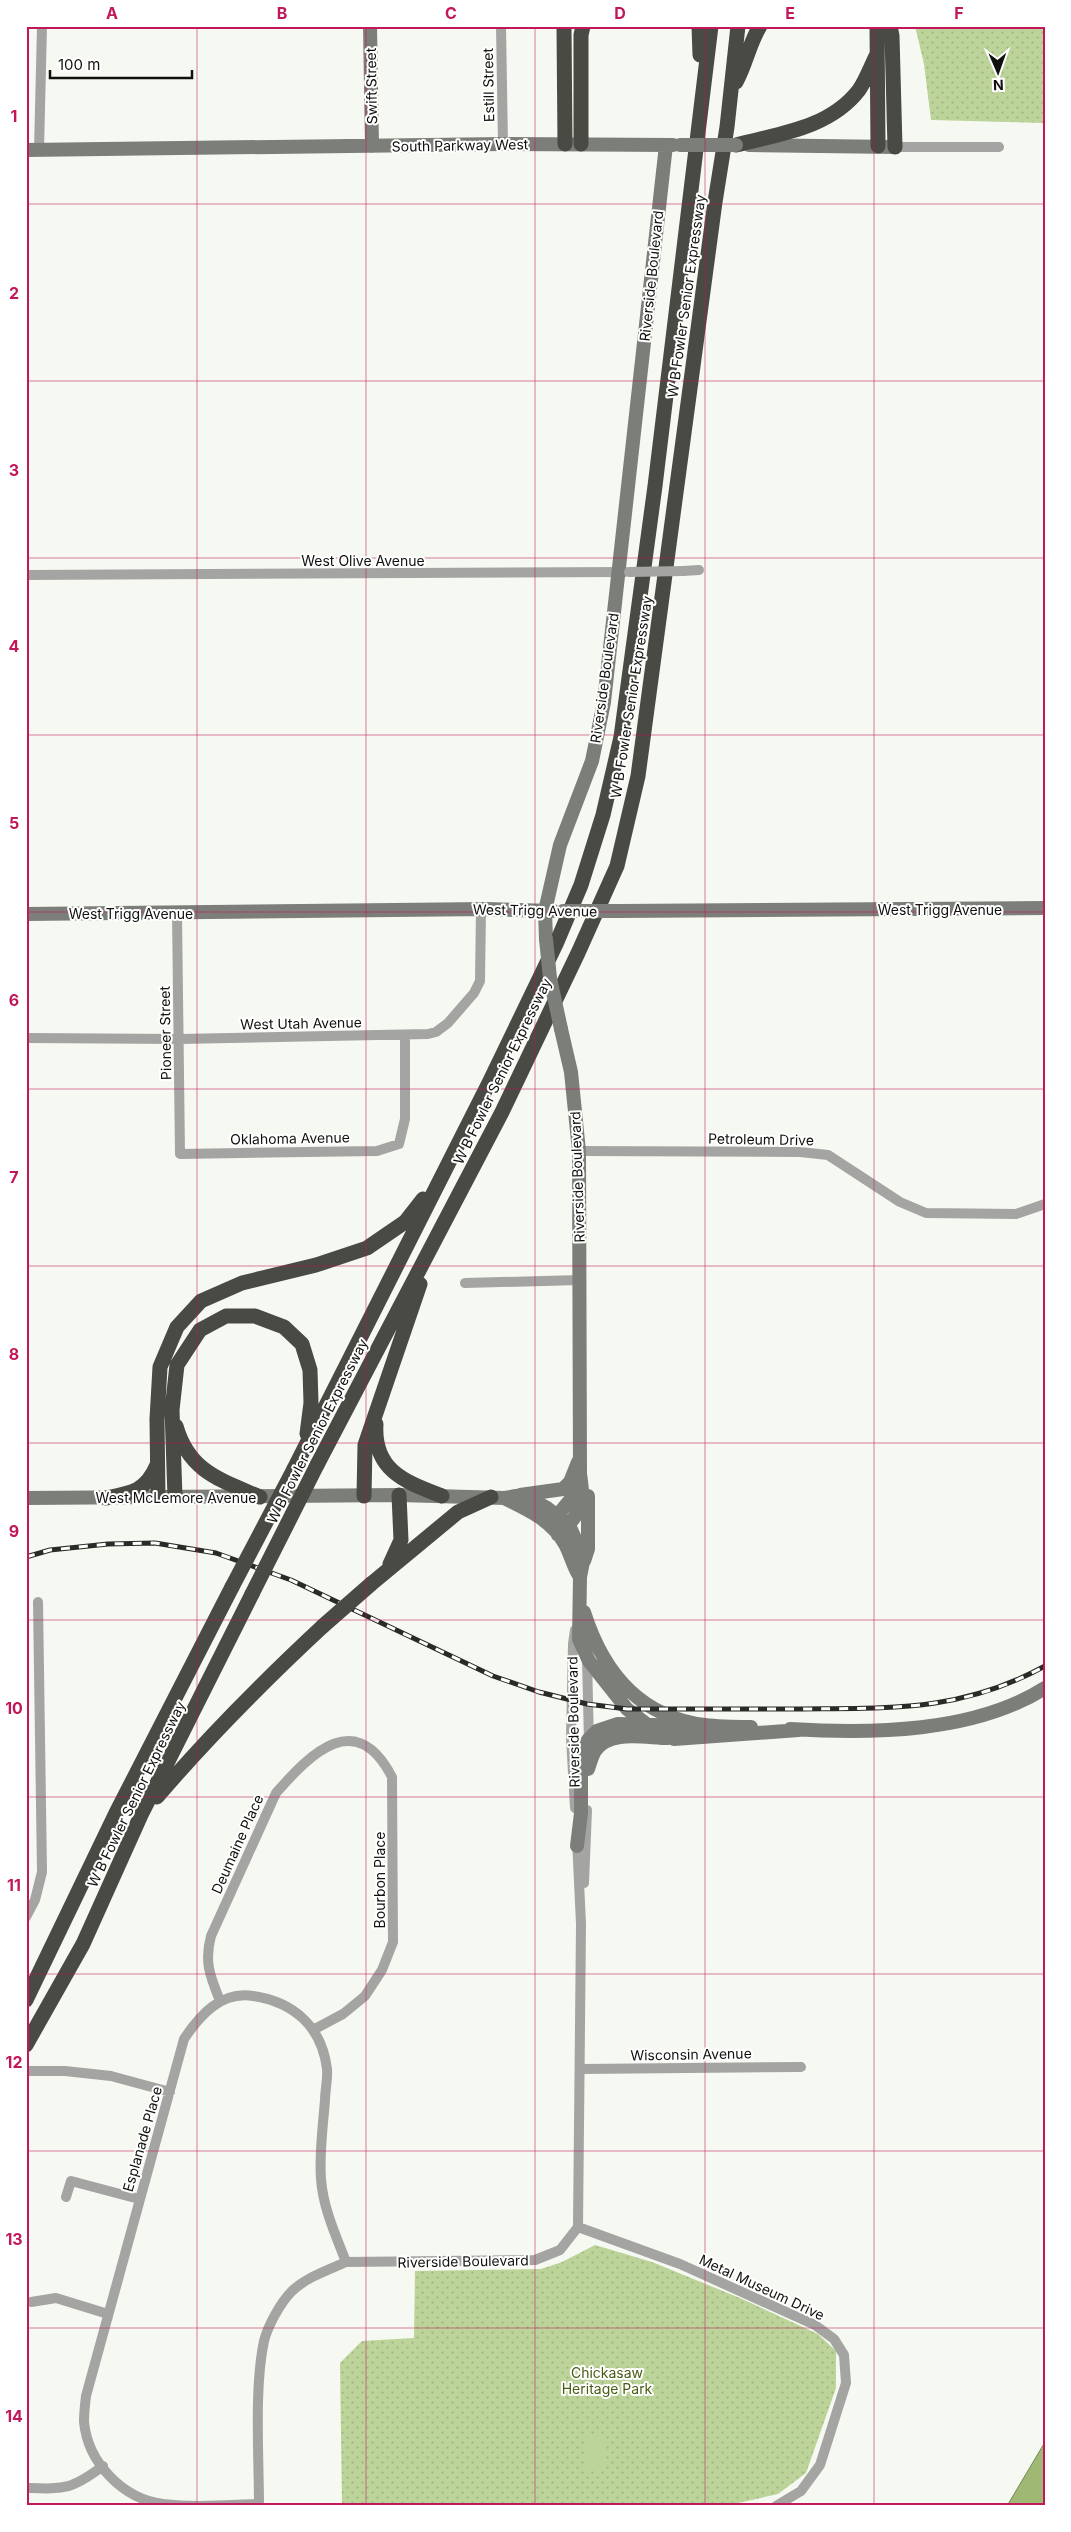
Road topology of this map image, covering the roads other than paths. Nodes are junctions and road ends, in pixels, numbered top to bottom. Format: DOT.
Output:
graph roads {
  1 [pos="42,26"];
  2 [pos="370,26"];
  3 [pos="501,26"];
  4 [pos="564,26"];
  5 [pos="583,26"];
  6 [pos="698,26"];
  7 [pos="711,26"];
  8 [pos="738,26"];
  9 [pos="760,26"];
  10 [pos="877,26"];
  11 [pos="890,26"];
  12 [pos="876,56"];
  13 [pos="732,90"];
  14 [pos="704,93"];
  15 [pos="502,144"];
  16 [pos="573,144"];
  17 [pos="673,145"];
  18 [pos="372,146"];
  19 [pos="736,146"];
  20 [pos="878,146"];
  21 [pos="895,147"];
  22 [pos="999,147"];
  23 [pos="33,150"];
  24 [pos="699,570"];
  25 [pos="624,572"];
  26 [pos="26,574"];
  27 [pos="1045,908"];
  28 [pos="481,910"];
  29 [pos="546,911"];
  30 [pos="177,913"];
  31 [pos="26,914"];
  32 [pos="405,1036"];
  33 [pos="26,1038"];
  34 [pos="179,1039"];
  35 [pos="579,1151"];
  36 [pos="180,1154"];
  37 [pos="442,1177"];
  38 [pos="1045,1204"];
  39 [pos="436,1236"];
  40 [pos="580,1280"];
  41 [pos="465,1283"];
  42 [pos="172,1410"];
  43 [pos="376,1411"];
  44 [pos="305,1447"];
  45 [pos="581,1456"];
  46 [pos="157,1464"];
  47 [pos="364,1496"];
  48 [pos="399,1496"];
  49 [pos="442,1496"];
  50 [pos="174,1497"];
  51 [pos="260,1497"];
  52 [pos="504,1497"];
  53 [pos="26,1498"];
  54 [pos="106,1498"];
  55 [pos="158,1498"];
  56 [pos="559,1525"];
  57 [pos="583,1562"];
  58 [pos="386,1570"];
  59 [pos="580,1576"];
  60 [pos="38,1602"];
  61 [pos="580,1602"];
  62 [pos="587,1623"];
  63 [pos="587,1655"];
  64 [pos="1045,1688"];
  65 [pos="648,1725"];
  66 [pos="704,1725"];
  67 [pos="799,1730"];
  68 [pos="674,1738"];
  69 [pos="588,1740"];
  70 [pos="356,1741"];
  71 [pos="588,1769"];
  72 [pos="141,1815"];
  73 [pos="577,1846"];
  74 [pos="26,1917"];
  75 [pos="581,1924"];
  76 [pos="26,2000"];
  77 [pos="220,2001"];
  78 [pos="313,2030"];
  79 [pos="26,2045"];
  80 [pos="801,2067"];
  81 [pos="581,2070"];
  82 [pos="27,2071"];
  83 [pos="170,2092"];
  84 [pos="66,2197"];
  85 [pos="139,2199"];
  86 [pos="578,2227"];
  87 [pos="346,2262"];
  88 [pos="31,2302"];
  89 [pos="108,2314"];
  90 [pos="102,2466"];
  91 [pos="26,2488"];
  92 [pos="259,2505"];
  93 [pos="776,2506"];
  1 -- 23 [label="street"];
  2 -- 18 [label="street, Swift Street"];
  3 -- 15 [label="street, Estill Street"];
  4 -- 16 [label="highway"];
  5 -- 16 [label="highway"];
  6 -- 14 [label="highway"];
  7 -- 14 [label="highway, W B Fowler Senior Expressway"];
  8 -- 13 [label="highway, W B Fowler Senior Expressway"];
  9 -- 13 [label="highway"];
  10 -- 12 [label="highway"];
  11 -- 21 [label="highway"];
  12 -- 19 [label="highway"];
  12 -- 20 [label="highway"];
  13 -- 39 [label="highway, W B Fowler Senior Expressway"];
  14 -- 37 [label="highway, W B Fowler Senior Expressway"];
  15 -- 16 [label="street, South Parkway West"];
  15 -- 18 [label="street, South Parkway West"];
  16 -- 17 [label="street, South Parkway West"];
  17 -- 19 [label="street, South Parkway West, bridge"];
  17 -- 25 [label="street, Riverside Boulevard"];
  18 -- 23 [label="street, South Parkway West"];
  19 -- 20 [label="street, South Parkway West"];
  20 -- 21 [label="street, South Parkway West"];
  21 -- 22 [label="street"];
  24 -- 25 [label="street, West Olive Avenue, bridge"];
  25 -- 26 [label="street, West Olive Avenue"];
  25 -- 29 [label="street, Riverside Boulevard"];
  27 -- 29 [label="street, West Trigg Avenue, bridge"];
  28 -- 29 [label="street, West Trigg Avenue"];
  28 -- 30 [label="street, West Trigg Avenue"];
  28 -- 32 [label="street, West Utah Avenue"];
  29 -- 35 [label="street, Riverside Boulevard, bridge"];
  30 -- 31 [label="street, West Trigg Avenue"];
  30 -- 34 [label="street, Pioneer Street"];
  32 -- 34 [label="street, West Utah Avenue"];
  32 -- 36 [label="street, Oklahoma Avenue"];
  33 -- 34 [label="street, West Utah Avenue"];
  34 -- 36 [label="street, Pioneer Street"];
  35 -- 38 [label="street, Petroleum Drive"];
  35 -- 40 [label="street, Riverside Boulevard"];
  37 -- 44 [label="highway, W B Fowler Senior Expressway"];
  37 -- 46 [label="highway"];
  39 -- 43 [label="highway"];
  39 -- 72 [label="highway, W B Fowler Senior Expressway, bridge"];
  40 -- 41 [label="street"];
  40 -- 45 [label="street, Riverside Boulevard"];
  42 -- 44 [label="highway"];
  42 -- 50 [label="highway"];
  42 -- 51 [label="highway"];
  43 -- 47 [label="highway"];
  43 -- 49 [label="highway"];
  44 -- 76 [label="highway, W B Fowler Senior Expressway, bridge"];
  45 -- 52 [label="street"];
  45 -- 56 [label="street, Riverside Boulevard"];
  45 -- 57 [label="street, Riverside Boulevard"];
  46 -- 54 [label="highway"];
  46 -- 55 [label="highway"];
  47 -- 48 [label="street, West McLemore Avenue"];
  47 -- 51 [label="street, West McLemore Avenue"];
  48 -- 49 [label="street, West McLemore Avenue"];
  48 -- 58 [label="highway"];
  49 -- 52 [label="street, West McLemore Avenue"];
  50 -- 51 [label="street, West McLemore Avenue"];
  50 -- 55 [label="street, West McLemore Avenue"];
  52 -- 56 [label="street, West McLemore Avenue"];
  52 -- 58 [label="highway"];
  53 -- 54 [label="street, West McLemore Avenue"];
  54 -- 55 [label="street, West McLemore Avenue"];
  56 -- 57 [label="street"];
  56 -- 59 [label="street"];
  57 -- 59 [label="street, Riverside Boulevard"];
  58 -- 72 [label="highway, bridge"];
  59 -- 61 [label="street, Riverside Boulevard"];
  60 -- 74 [label="street"];
  61 -- 62 [label="street"];
  61 -- 63 [label="street"];
  61 -- 73 [label="street, Riverside Boulevard"];
  62 -- 63 [label="street, Riverside Boulevard"];
  62 -- 66 [label="street"];
  63 -- 65 [label="street"];
  63 -- 69 [label="street, Riverside Boulevard"];
  64 -- 67 [label="street"];
  65 -- 66 [label="street"];
  65 -- 68 [label="street"];
  65 -- 69 [label="street"];
  66 -- 67 [label="street"];
  67 -- 68 [label="street"];
  68 -- 71 [label="street"];
  69 -- 71 [label="street, Riverside Boulevard"];
  69 -- 73 [label="street"];
  70 -- 77 [label="street, Deumaine Place"];
  70 -- 78 [label="street, Bourbon Place"];
  71 -- 75 [label="street, Riverside Boulevard"];
  72 -- 79 [label="highway, W B Fowler Senior Expressway"];
  73 -- 75 [label="street, Riverside Boulevard"];
  75 -- 81 [label="street, Riverside Boulevard"];
  77 -- 78 [label="street, Esplanade Place"];
  77 -- 83 [label="street, Esplanade Place"];
  78 -- 87 [label="street, Esplanade Place"];
  80 -- 81 [label="street, Wisconsin Avenue"];
  81 -- 86 [label="street, Riverside Boulevard"];
  82 -- 83 [label="street"];
  83 -- 85 [label="street, Esplanade Place"];
  84 -- 85 [label="street"];
  85 -- 89 [label="street, Esplanade Place"];
  86 -- 87 [label="street, Riverside Boulevard"];
  86 -- 93 [label="street, Metal Museum Drive"];
  87 -- 92 [label="street, Riverside Boulevard"];
  88 -- 89 [label="street"];
  89 -- 90 [label="street, Esplanade Place"];
  90 -- 91 [label="street"];
  90 -- 92 [label="street, Esplanade Place"];
}
